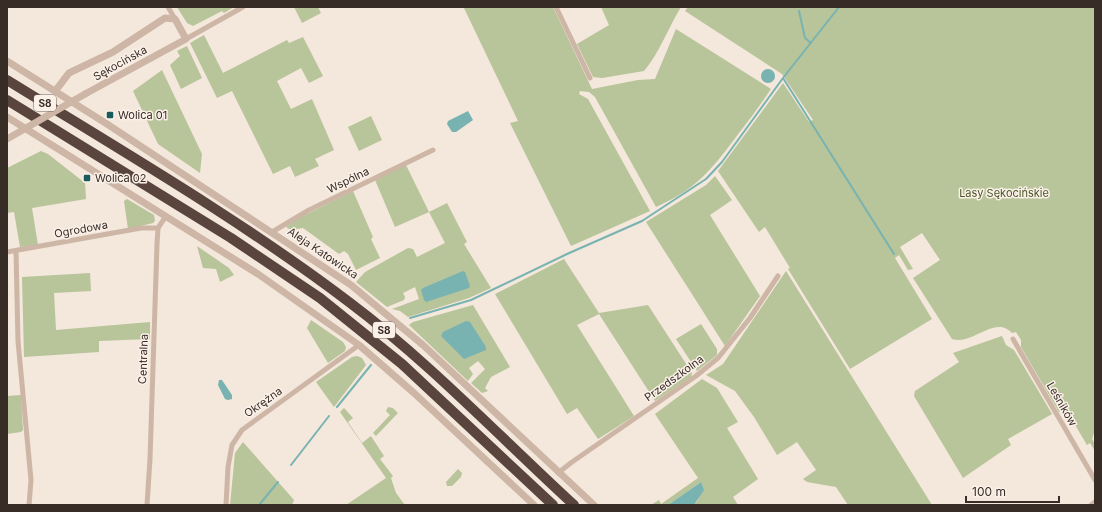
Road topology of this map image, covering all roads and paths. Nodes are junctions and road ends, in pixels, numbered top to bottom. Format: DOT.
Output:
graph roads {
  1 [pos="168,7"];
  2 [pos="243,7"];
  3 [pos="556,7"];
  4 [pos="175,19"];
  5 [pos="186,39"];
  6 [pos="7,61"];
  7 [pos="590,78"];
  8 [pos="7,80"];
  9 [pos="56,90"];
  10 [pos="7,100"];
  11 [pos="7,117"];
  12 [pos="7,139"];
  13 [pos="433,150"];
  14 [pos="166,216"];
  15 [pos="158,228"];
  16 [pos="272,232"];
  17 [pos="16,251"];
  18 [pos="7,252"];
  19 [pos="778,276"];
  20 [pos="1013,339"];
  21 [pos="359,345"];
  22 [pos="558,474"];
  23 [pos="1095,480"];
  24 [pos="1095,502"];
  25 [pos="29,505"];
  26 [pos="147,505"];
  27 [pos="226,505"];
  28 [pos="534,505"];
  29 [pos="553,505"];
  30 [pos="574,505"];
  31 [pos="594,505"];
  32 [pos="1091,505"];
  1 -- 4 [label="street"];
  2 -- 5 [label="street, Sękocińska"];
  3 -- 7 [label="street"];
  4 -- 5 [label="street"];
  4 -- 9 [label="street"];
  5 -- 12 [label="street, Sękocińska, bridge"];
  6 -- 9 [label="street, Aleja Katowicka"];
  8 -- 30 [label="highway, S8"];
  9 -- 16 [label="street, Aleja Katowicka"];
  10 -- 29 [label="highway, S8"];
  11 -- 14 [label="street"];
  13 -- 16 [label="street, Wspólna"];
  14 -- 15 [label="street"];
  14 -- 21 [label="street"];
  15 -- 17 [label="street, Ogrodowa"];
  15 -- 26 [label="street, Centralna"];
  16 -- 22 [label="street, Aleja Katowicka"];
  17 -- 18 [label="street, Ogrodowa"];
  17 -- 25 [label="street"];
  19 -- 22 [label="street, Przedszkolna"];
  20 -- 23 [label="street, Leśników"];
  21 -- 27 [label="street, Okrężna"];
  21 -- 28 [label="street"];
  22 -- 31 [label="street, Aleja Katowicka"];
  24 -- 32 [label="street"];
}
